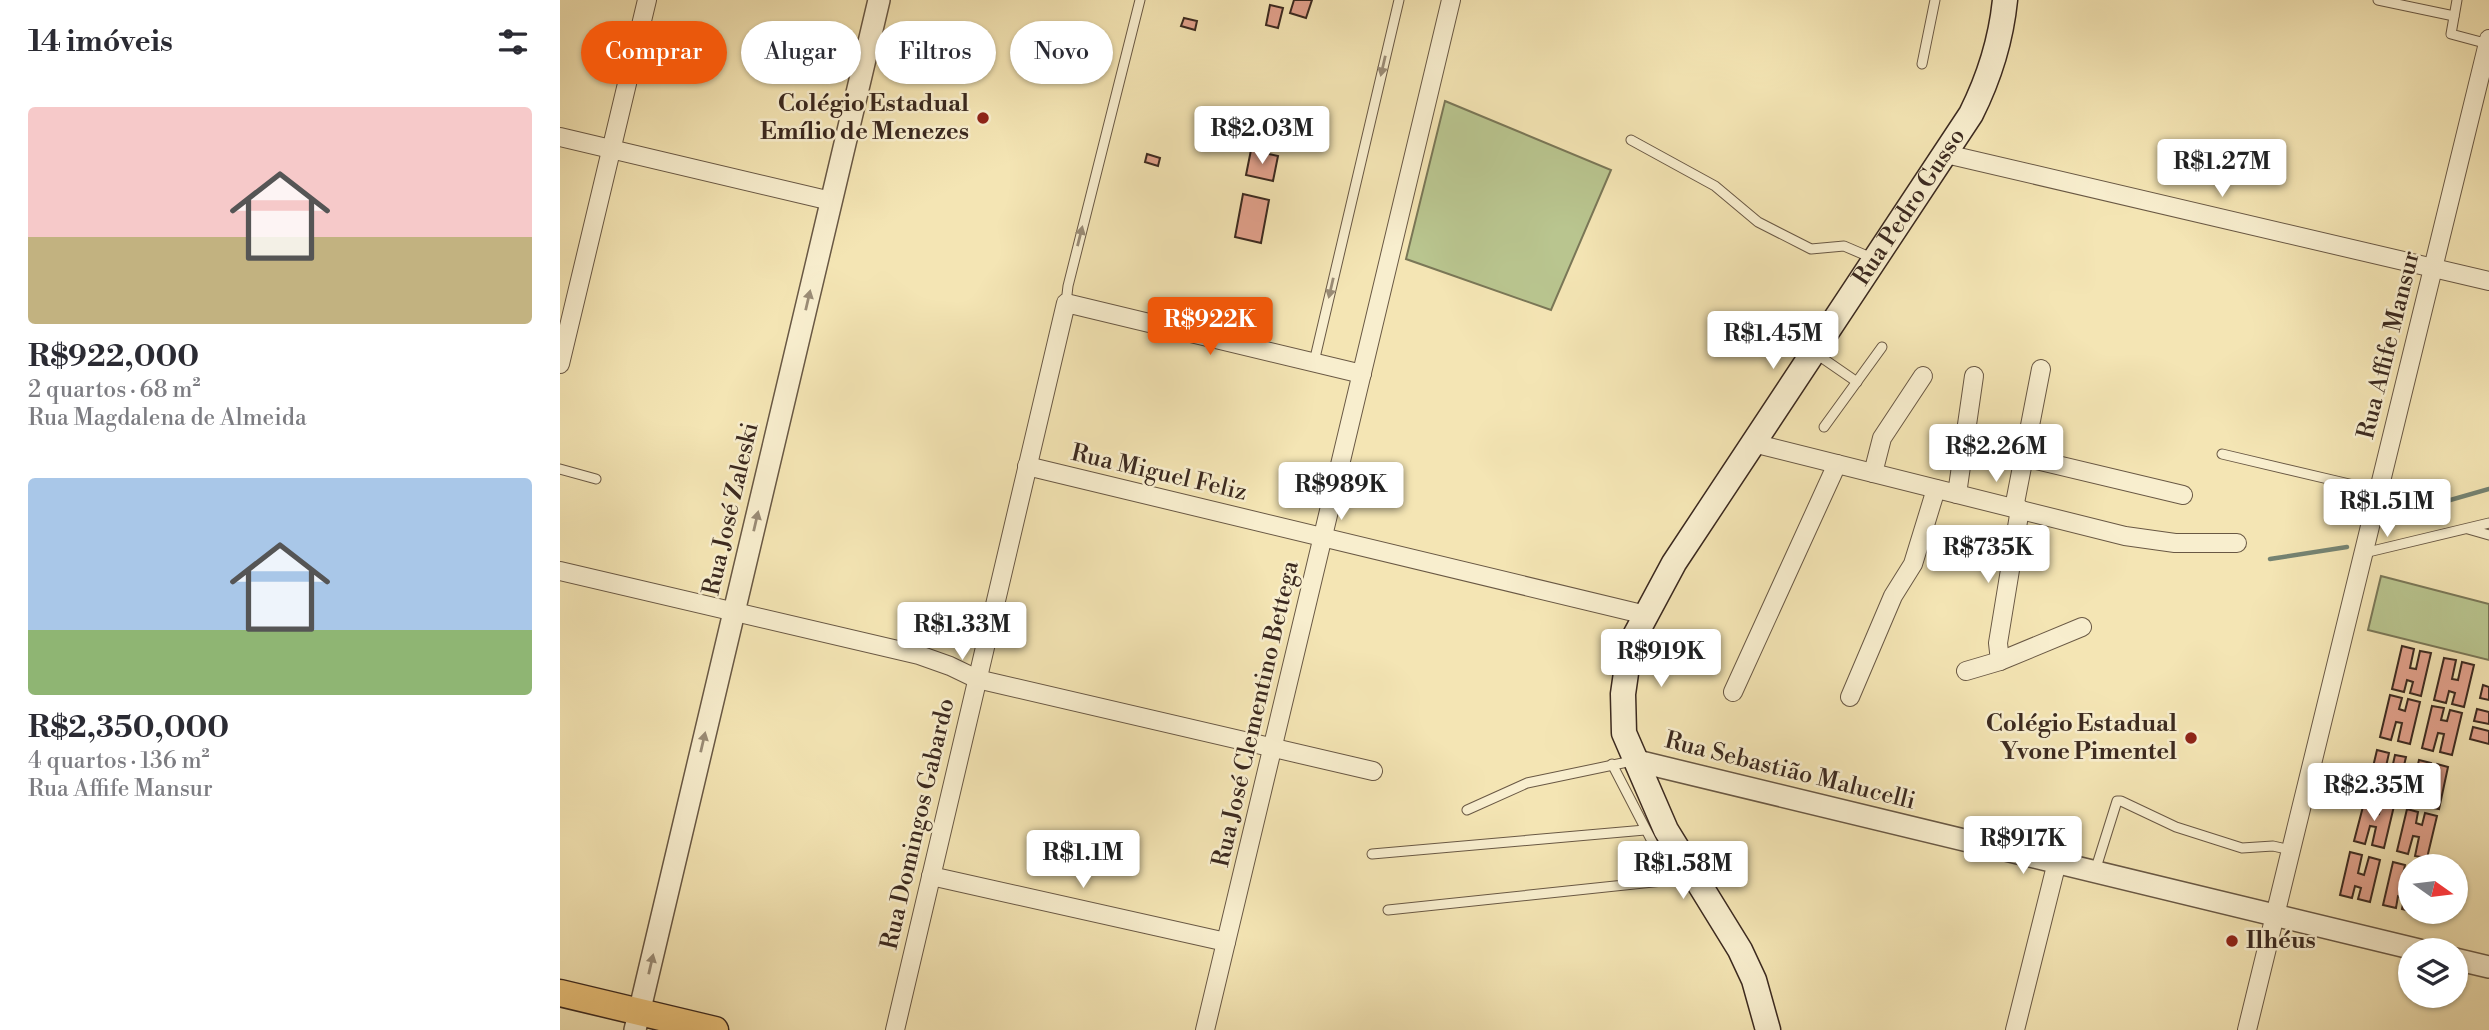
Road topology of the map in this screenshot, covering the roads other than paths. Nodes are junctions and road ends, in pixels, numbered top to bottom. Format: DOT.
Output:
graph roads {
  1 [pos="647,0"];
  2 [pos="879,0"];
  3 [pos="1140,0"];
  4 [pos="1399,0"];
  5 [pos="1451,0"];
  6 [pos="1935,0"];
  7 [pos="2005,0"];
  8 [pos="2378,0"];
  9 [pos="2457,0"];
  10 [pos="2454,16"];
  11 [pos="2488,42"];
  12 [pos="1922,64"];
  13 [pos="560,137"];
  14 [pos="1631,140"];
  15 [pos="611,149"];
  16 [pos="1946,154"];
  17 [pos="831,201"];
  18 [pos="1875,259"];
  19 [pos="2433,268"];
  20 [pos="2489,281"];
  21 [pos="1066,303"];
  22 [pos="1882,347"];
  23 [pos="1813,352"];
  24 [pos="1314,362"];
  25 [pos="560,363"];
  26 [pos="2041,369"];
  27 [pos="1362,374"];
  28 [pos="1923,376"];
  29 [pos="1974,376"];
  30 [pos="1857,382"];
  31 [pos="1824,427"];
  32 [pos="1753,443"];
  33 [pos="2222,454"];
  34 [pos="2024,457"];
  35 [pos="1837,464"];
  36 [pos="1027,466"];
  37 [pos="560,469"];
  38 [pos="1873,473"];
  39 [pos="596,479"];
  40 [pos="1936,489"];
  41 [pos="2379,491"];
  42 [pos="1957,494"];
  43 [pos="2183,495"];
  44 [pos="2017,509"];
  45 [pos="2489,523"];
  46 [pos="2466,528"];
  47 [pos="2489,536"];
  48 [pos="1323,537"];
  49 [pos="2237,542"];
  50 [pos="2364,553"];
  51 [pos="560,571"];
  52 [pos="734,612"];
  53 [pos="1646,615"];
  54 [pos="2082,627"];
  55 [pos="2000,661"];
  56 [pos="1966,671"];
  57 [pos="977,679"];
  58 [pos="1732,692"];
  59 [pos="1850,697"];
  60 [pos="1273,748"];
  61 [pos="1637,761"];
  62 [pos="1612,764"];
  63 [pos="1373,771"];
  64 [pos="1467,810"];
  65 [pos="1644,830"];
  66 [pos="2291,850"];
  67 [pos="1372,854"];
  68 [pos="2057,862"];
  69 [pos="2095,871"];
  70 [pos="1681,875"];
  71 [pos="931,876"];
  72 [pos="1388,910"];
  73 [pos="2275,915"];
  74 [pos="1226,942"];
  75 [pos="2398,945"];
  76 [pos="2468,962"];
  77 [pos="2489,967"];
  78 [pos="560,993"];
  79 [pos="637,1021"];
  80 [pos="715,1030"];
  81 [pos="895,1030"];
  82 [pos="1205,1030"];
  83 [pos="1768,1030"];
  84 [pos="2015,1030"];
  85 [pos="2247,1030"];
  1 -- 15 [label="street"];
  2 -- 17 [label="street, Rua José Zaleski"];
  21 -- 3 [label="lane, one-way"];
  4 -- 24 [label="lane, one-way"];
  5 -- 27 [label="street, Rua José Clementino Bettega"];
  6 -- 12 [label="lane"];
  7 -- 16 [label="main road, Rua Pedro Gusso"];
  8 -- 10 [label="lane"];
  9 -- 10 [label="lane"];
  10 -- 11 [label="lane"];
  11 -- 19 [label="street, Rua Affife Mansur"];
  13 -- 15 [label="street"];
  14 -- 18 [label="lane"];
  15 -- 17 [label="street"];
  15 -- 25 [label="street"];
  16 -- 18 [label="main road, Rua Pedro Gusso"];
  16 -- 19 [label="street"];
  52 -- 17 [label="street, Rua José Zaleski, one-way"];
  18 -- 23 [label="main road, Rua Pedro Gusso"];
  19 -- 20 [label="street"];
  19 -- 41 [label="street, Rua Affife Mansur"];
  21 -- 24 [label="street"];
  21 -- 36 [label="street, Rua Domingos Gabardo"];
  22 -- 30 [label="lane"];
  23 -- 30 [label="lane"];
  23 -- 32 [label="main road, Rua Pedro Gusso"];
  24 -- 27 [label="street"];
  26 -- 34 [label="street"];
  27 -- 48 [label="street, Rua José Clementino Bettega"];
  28 -- 38 [label="street"];
  29 -- 42 [label="street"];
  30 -- 31 [label="lane"];
  32 -- 35 [label="street"];
  32 -- 53 [label="main road, Rua Pedro Gusso"];
  33 -- 41 [label="lane"];
  34 -- 43 [label="street"];
  34 -- 44 [label="street"];
  35 -- 38 [label="street"];
  35 -- 58 [label="street"];
  36 -- 48 [label="street, Rua Miguel Feliz"];
  36 -- 57 [label="street, Rua Domingos Gabardo"];
  37 -- 39 [label="lane"];
  38 -- 40 [label="street"];
  40 -- 42 [label="street"];
  40 -- 59 [label="street"];
  41 -- 50 [label="street, Rua Affife Mansur"];
  42 -- 44 [label="street"];
  44 -- 49 [label="street"];
  44 -- 55 [label="street"];
  45 -- 46 [label="lane"];
  46 -- 47 [label="lane"];
  46 -- 50 [label="lane"];
  48 -- 53 [label="street, Rua Miguel Feliz"];
  48 -- 60 [label="street, Rua José Clementino Bettega"];
  50 -- 66 [label="street, Rua Affife Mansur"];
  51 -- 52 [label="street"];
  52 -- 57 [label="street"];
  79 -- 52 [label="street, Rua José Zaleski, one-way"];
  53 -- 61 [label="main road, Rua Pedro Gusso"];
  54 -- 55 [label="street"];
  55 -- 56 [label="street"];
  57 -- 60 [label="street"];
  57 -- 71 [label="street, Rua Domingos Gabardo"];
  60 -- 63 [label="street"];
  60 -- 74 [label="street, Rua José Clementino Bettega"];
  61 -- 62 [label="lane"];
  61 -- 68 [label="street, Rua Sebastião Malucelli"];
  61 -- 70 [label="main road, Rua Pedro Gusso"];
  62 -- 64 [label="lane"];
  62 -- 65 [label="lane"];
  65 -- 67 [label="lane"];
  65 -- 70 [label="lane"];
  66 -- 69 [label="lane"];
  66 -- 73 [label="street, Rua Affife Mansur"];
  68 -- 69 [label="street, Rua Sebastião Malucelli"];
  68 -- 84 [label="street"];
  69 -- 73 [label="street, Rua Sebastião Malucelli"];
  70 -- 72 [label="lane"];
  70 -- 83 [label="main road, Rua Pedro Gusso"];
  71 -- 74 [label="street"];
  71 -- 81 [label="street, Rua Domingos Gabardo"];
  73 -- 75 [label="street, Rua Sebastião Malucelli"];
  73 -- 85 [label="street, Rua Affife Mansur"];
  74 -- 82 [label="street, Rua José Clementino Bettega"];
  76 -- 77 [label="street"];
  78 -- 79 [label="main road"];
  79 -- 80 [label="main road"];
}
